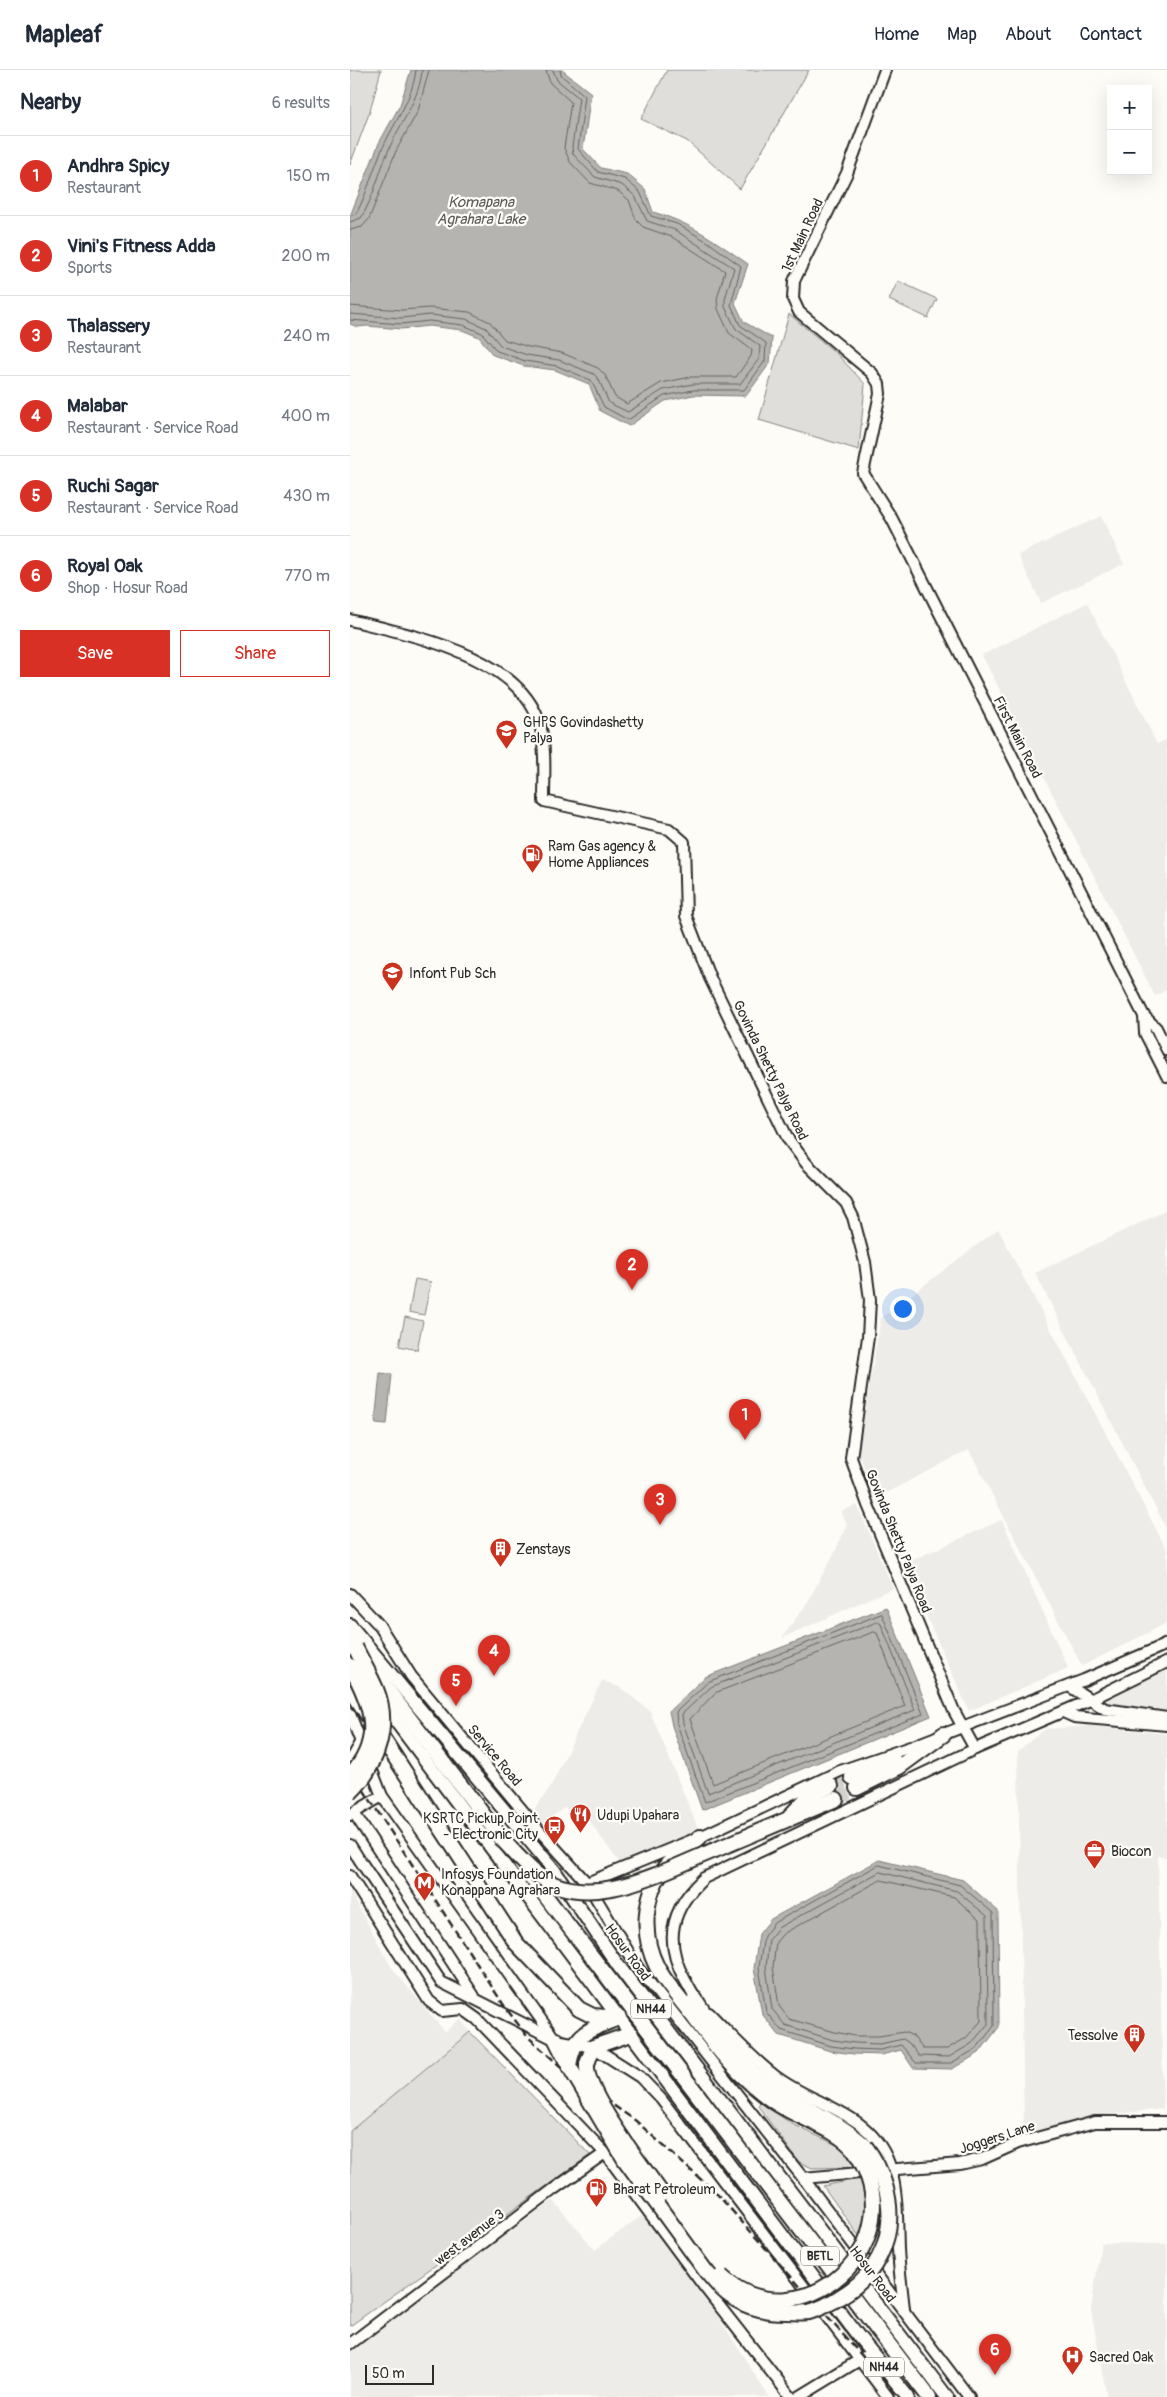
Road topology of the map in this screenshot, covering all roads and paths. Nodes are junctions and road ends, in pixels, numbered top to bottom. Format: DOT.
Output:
graph roads {
  1 [pos="885,70"];
  2 [pos="863,473"];
  3 [pos="350,620"];
  4 [pos="1144,1016"];
  5 [pos="1167,1050"];
  6 [pos="1167,1076"];
  7 [pos="350,1594"];
  8 [pos="350,1626"];
  9 [pos="352,1644"];
  10 [pos="1167,1644"];
  11 [pos="1167,1662"];
  12 [pos="350,1666"];
  13 [pos="1068,1686"];
  14 [pos="350,1688"];
  15 [pos="1090,1700"];
  16 [pos="1062,1712"];
  17 [pos="350,1714"];
  18 [pos="1167,1718"];
  19 [pos="1167,1725"];
  20 [pos="964,1726"];
  21 [pos="944,1734"];
  22 [pos="360,1743"];
  23 [pos="975,1749"];
  24 [pos="350,1760"];
  25 [pos="350,1776"];
  26 [pos="855,1783"];
  27 [pos="834,1792"];
  28 [pos="350,1793"];
  29 [pos="382,1796"];
  30 [pos="352,1814"];
  31 [pos="700,1837"];
  32 [pos="501,1838"];
  33 [pos="350,1845"];
  34 [pos="350,1876"];
  35 [pos="587,1883"];
  36 [pos="474,1997"];
  37 [pos="695,1999"];
  38 [pos="619,2018"];
  39 [pos="631,2034"];
  40 [pos="556,2040"];
  41 [pos="574,2043"];
  42 [pos="593,2047"];
  43 [pos="570,2068"];
  44 [pos="1167,2122"];
  45 [pos="860,2148"];
  46 [pos="605,2153"];
  47 [pos="891,2170"];
  48 [pos="804,2178"];
  49 [pos="904,2310"];
  50 [pos="350,2344"];
  51 [pos="866,2356"];
  52 [pos="791,2397"];
  53 [pos="799,2397"];
  54 [pos="888,2397"];
  55 [pos="908,2397"];
  56 [pos="929,2397"];
  57 [pos="947,2397"];
  58 [pos="968,2397"];
  1 -- 2 [label="street, 1st Main Road"];
  2 -- 4 [label="street, First Main Road"];
  3 -- 20 [label="street, Govinda Shetty Palya Road"];
  4 -- 5 [label="street"];
  4 -- 6 [label="street"];
  7 -- 35 [label="street, Service Road"];
  8 -- 57 [label="highway, Hosur Road / NH44"];
  9 -- 28 [label="highway, bridge"];
  9 -- 32 [label="highway, bridge"];
  10 -- 13 [label="street"];
  11 -- 15 [label="street"];
  12 -- 25 [label="highway, bridge"];
  12 -- 38 [label="highway, NH44"];
  13 -- 15 [label="street"];
  13 -- 20 [label="street"];
  14 -- 38 [label="highway"];
  15 -- 16 [label="street"];
  15 -- 18 [label="street"];
  16 -- 19 [label="street"];
  16 -- 23 [label="street"];
  17 -- 22 [label="street"];
  20 -- 21 [label="street"];
  20 -- 23 [label="street, Govinda Shetty Palya Road"];
  21 -- 26 [label="highway"];
  21 -- 31 [label="street"];
  22 -- 24 [label="street"];
  22 -- 29 [label="street"];
  23 -- 37 [label="street"];
  27 -- 32 [label="highway, bridge"];
  29 -- 30 [label="street"];
  29 -- 40 [label="street"];
  30 -- 36 [label="street"];
  31 -- 35 [label="street"];
  31 -- 45 [label="highway"];
  32 -- 56 [label="highway, BETL, bridge"];
  33 -- 36 [label="street"];
  34 -- 46 [label="street"];
  35 -- 48 [label="street, Service Road"];
  36 -- 40 [label="street"];
  37 -- 45 [label="highway"];
  37 -- 47 [label="street"];
  38 -- 39 [label="highway, NH44"];
  38 -- 41 [label="highway"];
  39 -- 42 [label="highway"];
  39 -- 51 [label="highway, NH44"];
  40 -- 41 [label="street"];
  40 -- 43 [label="highway"];
  41 -- 42 [label="street"];
  41 -- 43 [label="highway"];
  42 -- 45 [label="highway, bridge"];
  42 -- 51 [label="street"];
  43 -- 45 [label="highway, bridge"];
  44 -- 47 [label="street, Joggers Lane"];
  46 -- 50 [label="street, west avenue 3"];
  46 -- 52 [label="street"];
  47 -- 48 [label="street, Joggers Lane"];
  47 -- 49 [label="street"];
  48 -- 49 [label="street, Service Road"];
  49 -- 58 [label="street, Service Road"];
  51 -- 53 [label="street"];
  51 -- 54 [label="street"];
  51 -- 55 [label="highway, NH44"];
}
